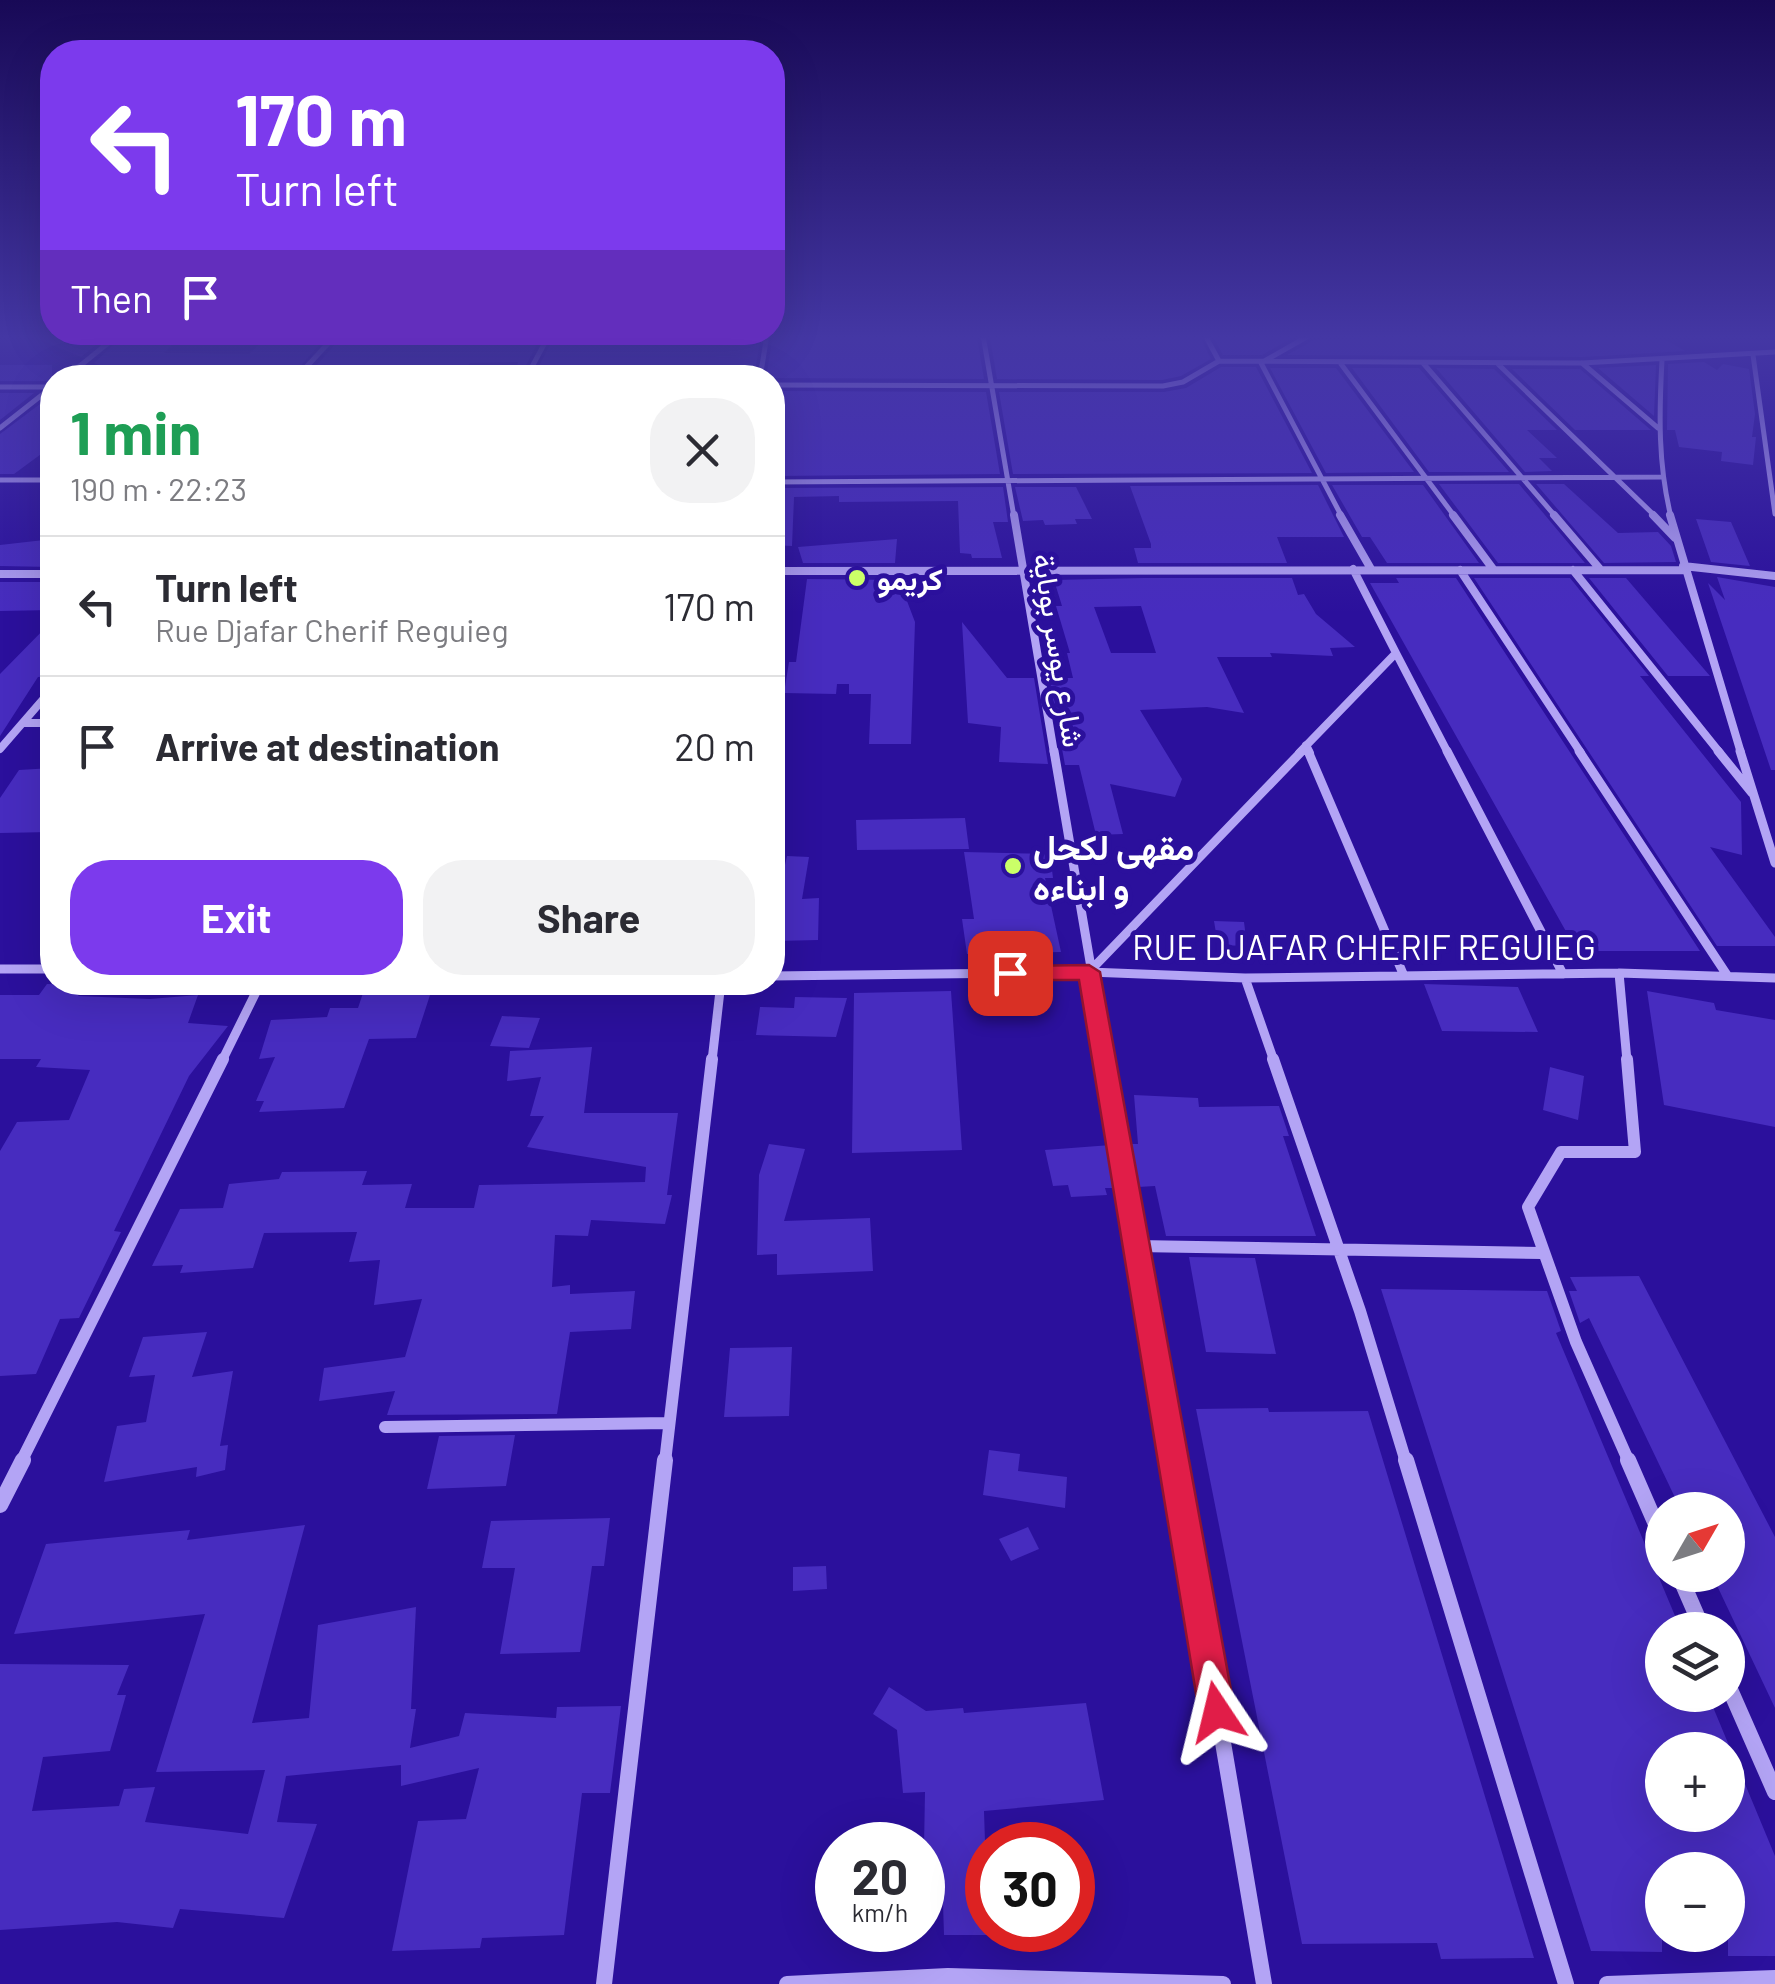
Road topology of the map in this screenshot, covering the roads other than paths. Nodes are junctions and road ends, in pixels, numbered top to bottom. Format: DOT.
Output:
graph roads {
  1 [pos="999,428"];
  2 [pos="1293,428"];
  3 [pos="1387,428"];
  4 [pos="1479,428"];
  5 [pos="1565,428"];
  6 [pos="1658,428"];
  7 [pos="1764,428"];
  8 [pos="1520,475"];
  9 [pos="1616,475"];
  10 [pos="1318,476"];
  11 [pos="1422,477"];
  12 [pos="1661,477"];
  13 [pos="1010,479"];
  14 [pos="0,480"];
  15 [pos="40,480"];
  16 [pos="785,482"];
  17 [pos="1775,514"];
  18 [pos="1675,538"];
  19 [pos="1353,568"];
  20 [pos="1372,568"];
  21 [pos="1684,568"];
  22 [pos="1493,569"];
  23 [pos="1600,569"];
  24 [pos="1460,570"];
  25 [pos="1573,570"];
  26 [pos="785,571"];
  27 [pos="1024,572"];
  28 [pos="0,574"];
  29 [pos="40,574"];
  30 [pos="1775,576"];
  31 [pos="1396,653"];
  32 [pos="40,703"];
  33 [pos="23,723"];
  34 [pos="40,723"];
  35 [pos="1306,745"];
  36 [pos="0,749"];
  37 [pos="1756,798"];
  38 [pos="1775,863"];
  39 [pos="0,969"];
  40 [pos="40,969"];
  41 [pos="1089,972"];
  42 [pos="1562,974"];
  43 [pos="1619,974"];
  44 [pos="1727,975"];
  45 [pos="785,976"];
  46 [pos="1404,976"];
  47 [pos="1246,978"];
  48 [pos="1775,978"];
  49 [pos="254,995"];
  50 [pos="718,995"];
  51 [pos="1137,1246"];
  52 [pos="1337,1251"];
  53 [pos="1542,1253"];
  54 [pos="669,1423"];
  55 [pos="385,1426"];
  56 [pos="1645,1499"];
  57 [pos="0,1505"];
  58 [pos="1740,1712"];
  59 [pos="1775,1792"];
  60 [pos="1775,1978"];
  61 [pos="948,1980"];
  62 [pos="604,1984"];
  63 [pos="786,1984"];
  64 [pos="1224,1984"];
  65 [pos="1264,1984"];
  66 [pos="1566,1984"];
  67 [pos="1607,1984"];
  1 -- 13 [label="street, شارع يوسر بوباية"];
  2 -- 10 [label="street"];
  3 -- 11 [label="street"];
  4 -- 8 [label="street"];
  5 -- 9 [label="street"];
  6 -- 12 [label="street"];
  7 -- 17 [label="street"];
  8 -- 9 [label="street"];
  8 -- 11 [label="street"];
  8 -- 23 [label="street"];
  9 -- 12 [label="street"];
  9 -- 18 [label="street"];
  10 -- 11 [label="street"];
  10 -- 13 [label="street"];
  10 -- 20 [label="street"];
  11 -- 22 [label="street"];
  12 -- 18 [label="street"];
  13 -- 16 [label="street"];
  13 -- 27 [label="street, شارع يوسر بوباية"];
  14 -- 15 [label="street"];
  18 -- 21 [label="street"];
  19 -- 20 [label="street"];
  19 -- 27 [label="street"];
  19 -- 31 [label="street"];
  20 -- 24 [label="street"];
  21 -- 23 [label="street"];
  21 -- 30 [label="street"];
  21 -- 37 [label="street"];
  22 -- 24 [label="street"];
  22 -- 25 [label="street"];
  23 -- 25 [label="street"];
  24 -- 44 [label="street"];
  25 -- 37 [label="street"];
  26 -- 27 [label="street"];
  27 -- 41 [label="street, شارع يوسر بوباية"];
  28 -- 29 [label="street"];
  31 -- 35 [label="street"];
  31 -- 42 [label="street"];
  32 -- 33 [label="street"];
  33 -- 34 [label="street"];
  33 -- 36 [label="street"];
  35 -- 41 [label="street"];
  35 -- 46 [label="street"];
  37 -- 38 [label="street"];
  39 -- 40 [label="street"];
  41 -- 45 [label="street, RUE DJAFAR CHERIF REGUIEG"];
  41 -- 47 [label="street, RUE DJAFAR CHERIF REGUIEG"];
  41 -- 51 [label="street, شارع يوسر بوباية"];
  42 -- 43 [label="street, RUE DJAFAR CHERIF REGUIEG"];
  42 -- 46 [label="street, RUE DJAFAR CHERIF REGUIEG"];
  43 -- 44 [label="street, RUE DJAFAR CHERIF REGUIEG"];
  43 -- 53 [label="street"];
  44 -- 48 [label="street, RUE DJAFAR CHERIF REGUIEG"];
  46 -- 47 [label="street, RUE DJAFAR CHERIF REGUIEG"];
  47 -- 52 [label="street"];
  49 -- 57 [label="street"];
  50 -- 54 [label="street"];
  51 -- 52 [label="street"];
  51 -- 65 [label="street, شارع يوسر بوباية"];
  52 -- 53 [label="street"];
  52 -- 66 [label="street"];
  53 -- 56 [label="street"];
  54 -- 55 [label="street"];
  54 -- 62 [label="street"];
  58 -- 59 [label="street"];
  60 -- 67 [label="street"];
  61 -- 63 [label="street"];
  61 -- 64 [label="street"];
}
